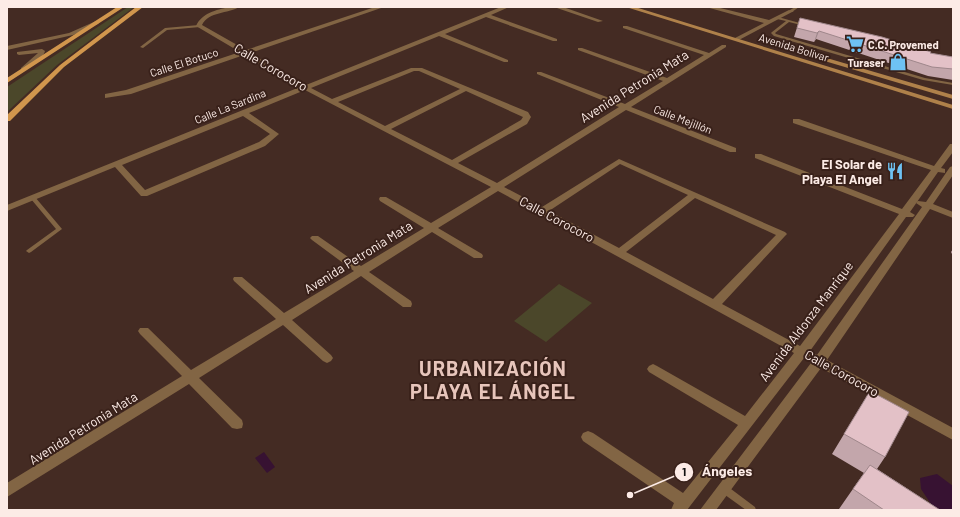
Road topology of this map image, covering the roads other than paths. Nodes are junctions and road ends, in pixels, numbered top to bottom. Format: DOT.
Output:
graph roads {
  1 [pos="122,7"];
  2 [pos="140,7"];
  3 [pos="236,7"];
  4 [pos="381,7"];
  5 [pos="506,7"];
  6 [pos="557,7"];
  7 [pos="628,7"];
  8 [pos="647,7"];
  9 [pos="710,7"];
  10 [pos="797,7"];
  11 [pos="791,11"];
  12 [pos="486,15"];
  13 [pos="778,18"];
  14 [pos="104,19"];
  15 [pos="600,21"];
  16 [pos="788,21"];
  17 [pos="769,22"];
  18 [pos="807,24"];
  19 [pos="199,26"];
  20 [pos="625,27"];
  21 [pos="440,34"];
  22 [pos="745,36"];
  23 [pos="737,39"];
  24 [pos="555,40"];
  25 [pos="724,46"];
  26 [pos="142,47"];
  27 [pos="7,48"];
  28 [pos="580,49"];
  29 [pos="246,53"];
  30 [pos="7,55"];
  31 [pos="710,55"];
  32 [pos="506,61"];
  33 [pos="868,62"];
  34 [pos="866,71"];
  35 [pos="19,73"];
  36 [pos="539,73"];
  37 [pos="7,81"];
  38 [pos="669,81"];
  39 [pos="953,84"];
  40 [pos="306,88"];
  41 [pos="467,88"];
  42 [pos="108,96"];
  43 [pos="953,97"];
  44 [pos="333,101"];
  45 [pos="953,107"];
  46 [pos="625,108"];
  47 [pos="244,113"];
  48 [pos="7,119"];
  49 [pos="796,121"];
  50 [pos="386,128"];
  51 [pos="953,146"];
  52 [pos="733,150"];
  53 [pos="758,156"];
  54 [pos="452,163"];
  55 [pos="117,164"];
  56 [pos="936,169"];
  57 [pos="951,171"];
  58 [pos="498,187"];
  59 [pos="694,195"];
  60 [pos="33,198"];
  61 [pos="383,199"];
  62 [pos="914,200"];
  63 [pos="926,205"];
  64 [pos="7,208"];
  65 [pos="543,212"];
  66 [pos="905,213"];
  67 [pos="953,215"];
  68 [pos="917,218"];
  69 [pos="432,228"];
  70 [pos="315,238"];
  71 [pos="29,251"];
  72 [pos="620,252"];
  73 [pos="478,256"];
  74 [pos="362,272"];
  75 [pos="238,279"];
  76 [pos="407,304"];
  77 [pos="715,304"];
  78 [pos="284,320"];
  79 [pos="144,331"];
  80 [pos="803,351"];
  81 [pos="327,358"];
  82 [pos="820,360"];
  83 [pos="653,368"];
  84 [pos="190,378"];
  85 [pos="746,423"];
  86 [pos="237,424"];
  87 [pos="953,434"];
  88 [pos="588,437"];
  89 [pos="723,489"];
  90 [pos="7,492"];
  91 [pos="681,506"];
  92 [pos="707,510"];
  93 [pos="752,510"];
  1 -- 14 [label="main road"];
  2 -- 48 [label="main road"];
  3 -- 19 [label="street"];
  4 -- 29 [label="street, Calle El Botuco"];
  5 -- 12 [label="street, Calle La Sardina"];
  6 -- 15 [label="street"];
  7 -- 23 [label="street, Avenida Bolívar"];
  8 -- 22 [label="street, Avenida Bolívar"];
  9 -- 17 [label="street"];
  10 -- 11 [label="lane"];
  11 -- 13 [label="street"];
  12 -- 21 [label="street, Calle La Sardina"];
  12 -- 24 [label="street"];
  13 -- 16 [label="lane"];
  13 -- 17 [label="street"];
  14 -- 27 [label="street"];
  14 -- 35 [label="main road"];
  16 -- 18 [label="lane"];
  16 -- 33 [label="lane"];
  17 -- 22 [label="street"];
  19 -- 26 [label="lane"];
  19 -- 29 [label="street, Calle Corocoro"];
  20 -- 31 [label="street"];
  21 -- 32 [label="street"];
  21 -- 40 [label="street, Calle La Sardina"];
  22 -- 23 [label="street"];
  22 -- 34 [label="street, Avenida Bolívar"];
  23 -- 45 [label="street, Avenida Bolívar"];
  25 -- 31 [label="street, Avenida Petronia Mata"];
  28 -- 38 [label="street"];
  29 -- 40 [label="street, Calle Corocoro"];
  29 -- 42 [label="street, Calle El Botuco"];
  30 -- 35 [label="street"];
  31 -- 38 [label="street, Avenida Petronia Mata"];
  33 -- 34 [label="lane"];
  33 -- 39 [label="lane"];
  34 -- 43 [label="street, Avenida Bolívar"];
  35 -- 37 [label="main road"];
  36 -- 46 [label="street, Calle Mejillón"];
  38 -- 46 [label="street, Avenida Petronia Mata"];
  40 -- 44 [label="street, Calle Corocoro"];
  40 -- 47 [label="street, Calle La Sardina"];
  41 -- 44 [label="street"];
  41 -- 50 [label="street"];
  41 -- 54 [label="street"];
  44 -- 50 [label="street, Calle Corocoro"];
  46 -- 52 [label="street, Calle Mejillón"];
  46 -- 58 [label="street, Avenida Petronia Mata"];
  47 -- 55 [label="street, Calle La Sardina"];
  47 -- 55 [label="street"];
  49 -- 56 [label="street"];
  50 -- 54 [label="street, Calle Corocoro"];
  51 -- 56 [label="street, Avenida Aldonza Manrique"];
  53 -- 66 [label="street"];
  54 -- 58 [label="street, Calle Corocoro"];
  55 -- 60 [label="street, Calle La Sardina"];
  56 -- 57 [label="street"];
  56 -- 62 [label="street, Avenida Aldonza Manrique"];
  57 -- 63 [label="street"];
  58 -- 65 [label="street, Calle Corocoro"];
  58 -- 69 [label="street, Avenida Petronia Mata"];
  59 -- 65 [label="street"];
  59 -- 72 [label="street"];
  59 -- 77 [label="street"];
  60 -- 64 [label="street, Calle La Sardina"];
  60 -- 71 [label="lane"];
  61 -- 69 [label="street"];
  62 -- 63 [label="street"];
  62 -- 66 [label="street, Avenida Aldonza Manrique"];
  63 -- 67 [label="street"];
  63 -- 68 [label="street"];
  65 -- 72 [label="street, Calle Corocoro"];
  66 -- 68 [label="street"];
  66 -- 80 [label="street, Avenida Aldonza Manrique"];
  68 -- 82 [label="street"];
  69 -- 73 [label="street"];
  69 -- 74 [label="street, Avenida Petronia Mata"];
  70 -- 74 [label="street"];
  72 -- 77 [label="street, Calle Corocoro"];
  74 -- 76 [label="street"];
  74 -- 78 [label="street, Avenida Petronia Mata"];
  75 -- 78 [label="street"];
  77 -- 80 [label="street, Calle Corocoro"];
  78 -- 81 [label="street"];
  78 -- 84 [label="street, Avenida Petronia Mata"];
  79 -- 84 [label="street"];
  80 -- 82 [label="street, Calle Corocoro"];
  80 -- 85 [label="street, Avenida Aldonza Manrique"];
  82 -- 87 [label="street, Calle Corocoro"];
  82 -- 89 [label="street"];
  83 -- 85 [label="street"];
  84 -- 86 [label="street"];
  84 -- 90 [label="street, Avenida Petronia Mata"];
  85 -- 91 [label="street, Avenida Aldonza Manrique"];
  88 -- 91 [label="street"];
  89 -- 92 [label="street"];
  89 -- 93 [label="lane"];
}
